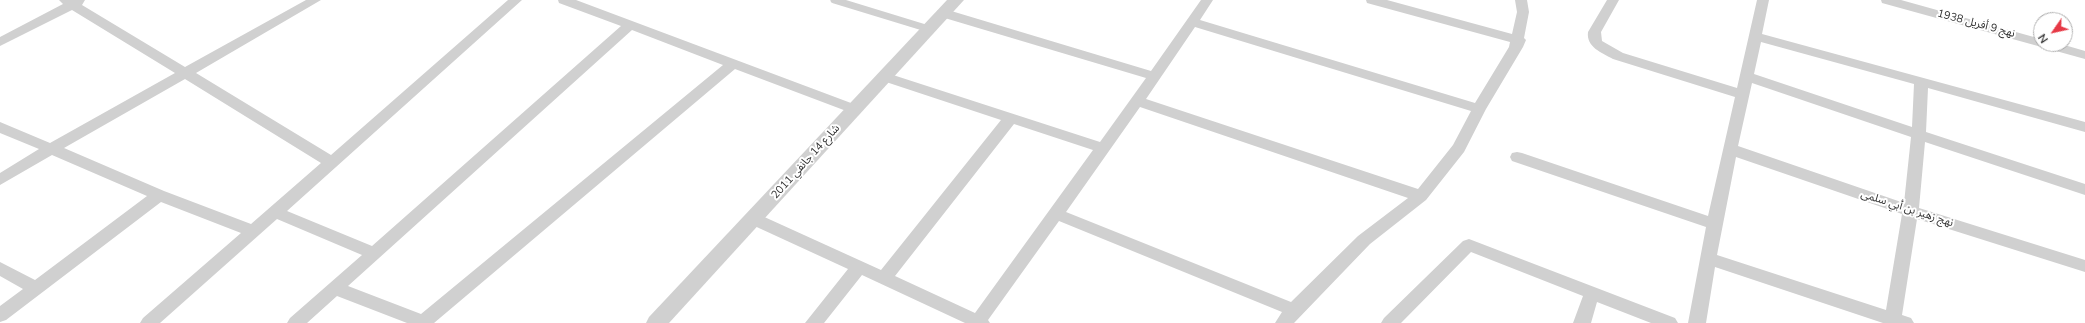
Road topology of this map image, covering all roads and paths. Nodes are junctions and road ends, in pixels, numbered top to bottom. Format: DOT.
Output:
graph roads {
  1 [pos="315,0"];
  2 [pos="516,0"];
  3 [pos="564,0"];
  4 [pos="834,0"];
  5 [pos="956,0"];
  6 [pos="1206,0"];
  7 [pos="1372,0"];
  8 [pos="1521,0"];
  9 [pos="1613,0"];
  10 [pos="1763,0"];
  11 [pos="1887,0"];
  12 [pos="73,1"];
  13 [pos="844,1"];
  14 [pos="943,13"];
  15 [pos="1191,21"];
  16 [pos="631,24"];
  17 [pos="929,29"];
  18 [pos="1755,36"];
  19 [pos="1519,40"];
  20 [pos="2033,40"];
  21 [pos="0,42"];
  22 [pos="2073,52"];
  23 [pos="2085,55"];
  24 [pos="734,64"];
  25 [pos="184,74"];
  26 [pos="1153,76"];
  27 [pos="1747,77"];
  28 [pos="885,78"];
  29 [pos="1921,82"];
  30 [pos="1743,95"];
  31 [pos="1137,100"];
  32 [pos="854,109"];
  33 [pos="1479,109"];
  34 [pos="1010,119"];
  35 [pos="0,127"];
  36 [pos="2085,127"];
  37 [pos="1920,135"];
  38 [pos="1102,148"];
  39 [pos="52,149"];
  40 [pos="1730,149"];
  41 [pos="1517,157"];
  42 [pos="331,162"];
  43 [pos="0,180"];
  44 [pos="2085,190"];
  45 [pos="160,195"];
  46 [pos="1421,196"];
  47 [pos="1910,211"];
  48 [pos="275,212"];
  49 [pos="1056,214"];
  50 [pos="754,219"];
  51 [pos="1714,224"];
  52 [pos="253,231"];
  53 [pos="374,253"];
  54 [pos="1708,258"];
  55 [pos="2085,266"];
  56 [pos="859,267"];
  57 [pos="0,268"];
  58 [pos="884,278"];
  59 [pos="36,288"];
  60 [pos="335,288"];
  61 [pos="1592,294"];
  62 [pos="0,314"];
  63 [pos="1289,317"];
  64 [pos="424,322"];
  65 [pos="979,322"];
  66 [pos="1896,322"];
  67 [pos="149,323"];
  68 [pos="296,323"];
  69 [pos="656,323"];
  70 [pos="814,323"];
  71 [pos="1390,323"];
  72 [pos="1582,323"];
  73 [pos="1669,323"];
  74 [pos="1697,323"];
  1 -- 25 [label="street"];
  2 -- 42 [label="street"];
  3 -- 16 [label="street"];
  4 -- 13 [label="lane"];
  5 -- 14 [label="street, شارع 14 جانفي 2011"];
  6 -- 15 [label="street"];
  7 -- 19 [label="street"];
  8 -- 19 [label="street"];
  9 -- 30 [label="street"];
  10 -- 18 [label="street"];
  11 -- 20 [label="street, نهج 9 أفريل 1938"];
  12 -- 21 [label="street"];
  12 -- 25 [label="street"];
  13 -- 17 [label="lane"];
  14 -- 17 [label="street, شارع 14 جانفي 2011"];
  14 -- 26 [label="street"];
  15 -- 26 [label="street"];
  15 -- 33 [label="street"];
  16 -- 24 [label="street"];
  16 -- 53 [label="street"];
  17 -- 28 [label="street, شارع 14 جانفي 2011"];
  18 -- 27 [label="street"];
  18 -- 29 [label="street"];
  19 -- 33 [label="street"];
  22 -- 23 [label="street"];
  24 -- 32 [label="street"];
  24 -- 64 [label="street"];
  25 -- 39 [label="street"];
  25 -- 42 [label="street"];
  26 -- 31 [label="street"];
  27 -- 30 [label="street"];
  27 -- 37 [label="street"];
  28 -- 32 [label="street, شارع 14 جانفي 2011"];
  28 -- 34 [label="street"];
  29 -- 36 [label="street"];
  29 -- 37 [label="street"];
  30 -- 40 [label="street"];
  31 -- 38 [label="street"];
  31 -- 46 [label="street"];
  32 -- 50 [label="street, شارع 14 جانفي 2011"];
  33 -- 46 [label="street"];
  34 -- 38 [label="street"];
  34 -- 58 [label="street"];
  35 -- 39 [label="street"];
  37 -- 44 [label="street"];
  37 -- 47 [label="street"];
  38 -- 49 [label="street"];
  39 -- 43 [label="street"];
  39 -- 45 [label="street"];
  40 -- 47 [label="street, نهج زهير بن أبي سلمى"];
  40 -- 51 [label="street"];
  41 -- 51 [label="street"];
  42 -- 48 [label="street"];
  45 -- 52 [label="street"];
  45 -- 59 [label="street"];
  46 -- 63 [label="street"];
  47 -- 55 [label="street, نهج زهير بن أبي سلمى"];
  47 -- 66 [label="street"];
  48 -- 52 [label="street"];
  48 -- 53 [label="street"];
  49 -- 63 [label="street"];
  49 -- 65 [label="street"];
  50 -- 56 [label="street"];
  50 -- 69 [label="street, شارع 14 جانفي 2011"];
  51 -- 54 [label="street"];
  52 -- 67 [label="street"];
  53 -- 60 [label="street"];
  54 -- 66 [label="street"];
  54 -- 74 [label="street"];
  56 -- 58 [label="street"];
  56 -- 70 [label="street"];
  57 -- 59 [label="street"];
  58 -- 65 [label="street"];
  59 -- 62 [label="street"];
  60 -- 64 [label="street"];
  60 -- 68 [label="street"];
  61 -- 71 [label="street"];
  61 -- 72 [label="street"];
  61 -- 73 [label="street"];
}
